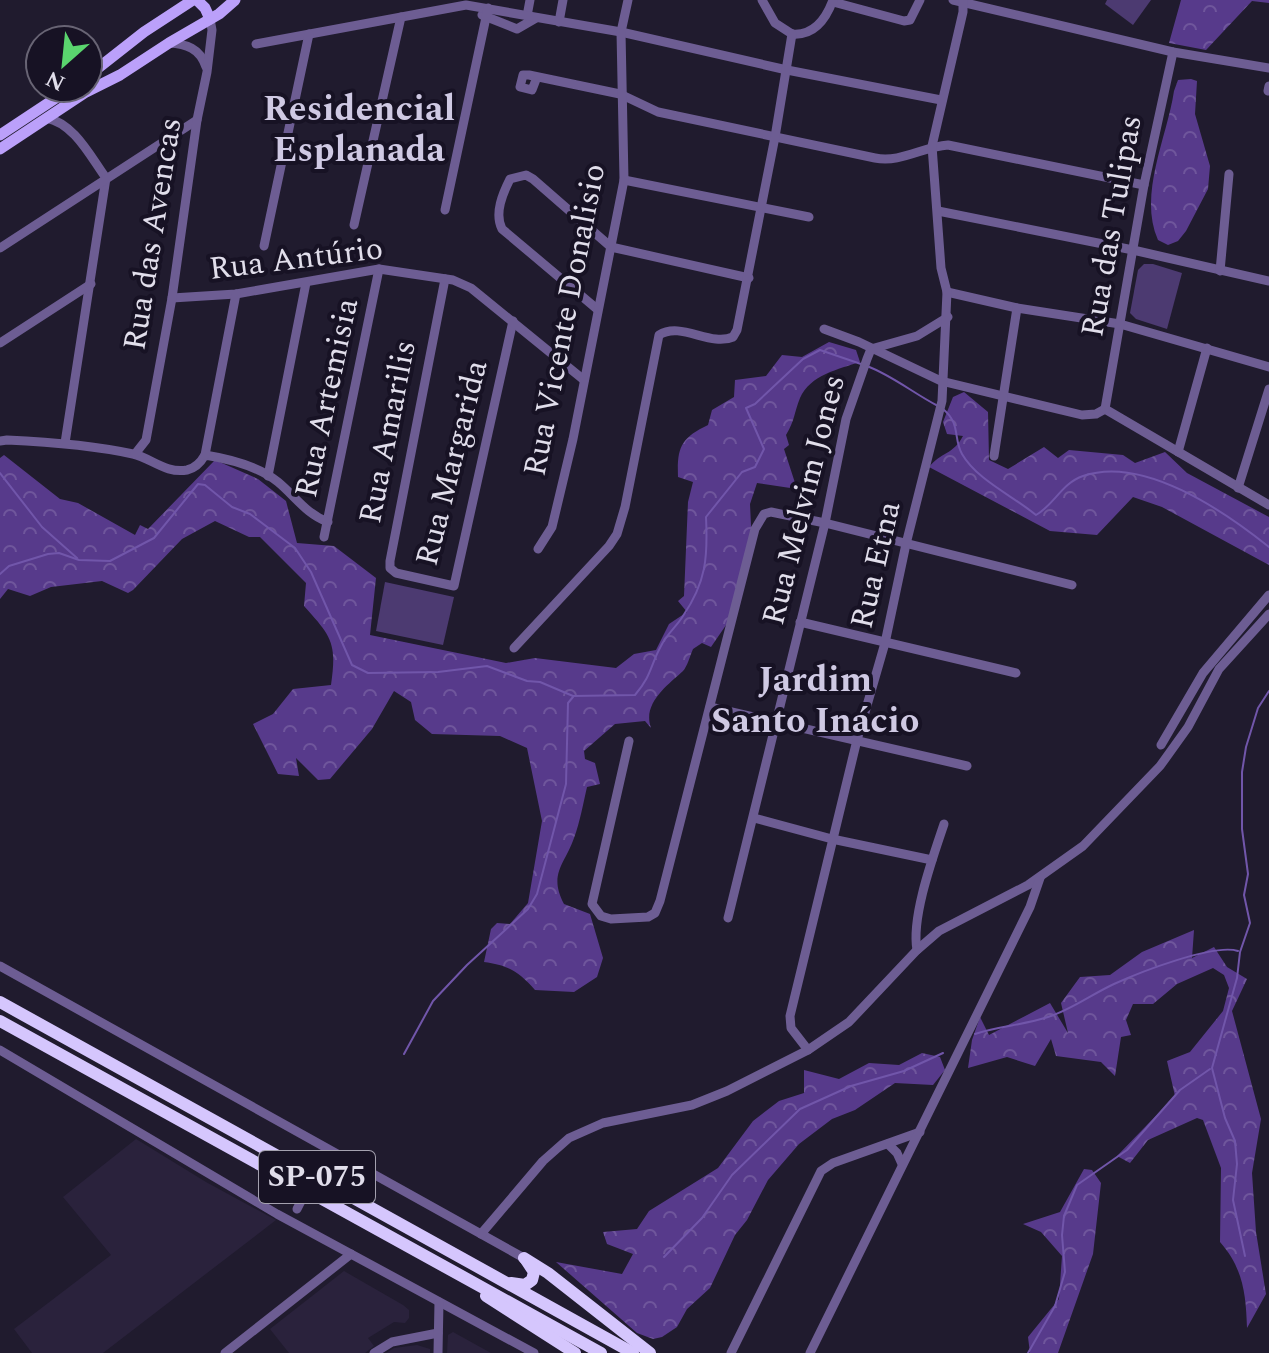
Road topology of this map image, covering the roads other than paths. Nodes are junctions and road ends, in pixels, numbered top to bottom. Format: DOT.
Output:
graph roads {
  1 [pos="195,0"];
  2 [pos="235,0"];
  3 [pos="530,0"];
  4 [pos="563,0"];
  5 [pos="628,0"];
  6 [pos="762,0"];
  7 [pos="920,0"];
  8 [pos="953,0"];
  9 [pos="833,1"];
  10 [pos="963,1"];
  11 [pos="487,13"];
  12 [pos="401,17"];
  13 [pos="532,17"];
  14 [pos="210,19"];
  15 [pos="559,22"];
  16 [pos="144,32"];
  17 [pos="621,32"];
  18 [pos="309,34"];
  19 [pos="792,34"];
  20 [pos="169,43"];
  21 [pos="256,44"];
  22 [pos="157,51"];
  23 [pos="1173,52"];
  24 [pos="104,63"];
  25 [pos="1269,68"];
  26 [pos="787,70"];
  27 [pos="207,72"];
  28 [pos="537,77"];
  29 [pos="620,94"];
  30 [pos="941,100"];
  31 [pos="47,104"];
  32 [pos="46,118"];
  33 [pos="197,120"];
  34 [pos="0,135"];
  35 [pos="775,137"];
  36 [pos="932,146"];
  37 [pos="0,149"];
  38 [pos="1229,174"];
  39 [pos="106,178"];
  40 [pos="624,180"];
  41 [pos="1144,185"];
  42 [pos="762,207"];
  43 [pos="445,210"];
  44 [pos="938,211"];
  45 [pos="809,217"];
  46 [pos="354,225"];
  47 [pos="264,246"];
  48 [pos="611,247"];
  49 [pos="0,248"];
  50 [pos="1133,250"];
  51 [pos="379,269"];
  52 [pos="1220,271"];
  53 [pos="749,278"];
  54 [pos="445,279"];
  55 [pos="1269,281"];
  56 [pos="306,283"];
  57 [pos="91,284"];
  58 [pos="947,292"];
  59 [pos="236,294"];
  60 [pos="172,298"];
  61 [pos="1017,308"];
  62 [pos="597,309"];
  63 [pos="948,317"];
  64 [pos="513,321"];
  65 [pos="1120,324"];
  66 [pos="824,329"];
  67 [pos="0,343"];
  68 [pos="1207,348"];
  69 [pos="869,354"];
  70 [pos="1269,367"];
  71 [pos="584,380"];
  72 [pos="941,381"];
  73 [pos="1269,389"];
  74 [pos="1003,397"];
  75 [pos="1105,409"];
  76 [pos="0,441"];
  77 [pos="65,443"];
  78 [pos="1178,452"];
  79 [pos="135,454"];
  80 [pos="205,455"];
  81 [pos="994,456"];
  82 [pos="268,476"];
  83 [pos="1238,488"];
  84 [pos="1269,505"];
  85 [pos="328,522"];
  86 [pos="825,523"];
  87 [pos="324,537"];
  88 [pos="906,544"];
  89 [pos="538,549"];
  90 [pos="415,577"];
  91 [pos="1072,585"];
  92 [pos="1269,595"];
  93 [pos="1269,614"];
  94 [pos="800,622"];
  95 [pos="885,643"];
  96 [pos="514,648"];
  97 [pos="1016,673"];
  98 [pos="710,707"];
  99 [pos="776,721"];
  100 [pos="857,740"];
  101 [pos="629,741"];
  102 [pos="1161,745"];
  103 [pos="967,766"];
  104 [pos="754,818"];
  105 [pos="944,824"];
  106 [pos="832,839"];
  107 [pos="932,860"];
  108 [pos="1041,877"];
  109 [pos="728,918"];
  110 [pos="917,950"];
  111 [pos="0,966"];
  112 [pos="0,1002"];
  113 [pos="0,1021"];
  114 [pos="0,1050"];
  115 [pos="808,1050"];
  116 [pos="920,1132"];
  117 [pos="888,1144"];
  118 [pos="328,1149"];
  119 [pos="902,1164"];
  120 [pos="291,1221"];
  121 [pos="481,1234"];
  122 [pos="351,1254"];
  123 [pos="524,1258"];
  124 [pos="451,1270"];
  125 [pos="506,1282"];
  126 [pos="439,1302"];
  127 [pos="438,1333"];
  128 [pos="225,1353"];
  129 [pos="374,1353"];
  130 [pos="438,1353"];
  131 [pos="534,1353"];
  132 [pos="575,1353"];
  133 [pos="601,1353"];
  134 [pos="633,1353"];
  135 [pos="650,1353"];
  136 [pos="731,1353"];
  137 [pos="810,1353"];
  1 -- 14 [label="main road"];
  1 -- 16 [label="main road"];
  2 -- 14 [label="main road"];
  3 -- 13 [label="street"];
  4 -- 15 [label="street"];
  5 -- 17 [label="street, Rua Vicente Donalisio"];
  6 -- 19 [label="street"];
  7 -- 9 [label="street"];
  8 -- 10 [label="street"];
  9 -- 19 [label="street"];
  10 -- 23 [label="street"];
  10 -- 30 [label="street"];
  11 -- 12 [label="street"];
  11 -- 13 [label="street"];
  11 -- 43 [label="street"];
  12 -- 18 [label="street"];
  12 -- 46 [label="street"];
  13 -- 15 [label="street"];
  14 -- 20 [label="main road"];
  14 -- 27 [label="street, Rua das Avencas"];
  15 -- 17 [label="street"];
  16 -- 22 [label="main road"];
  16 -- 24 [label="main road"];
  17 -- 26 [label="street"];
  17 -- 29 [label="street, Rua Vicente Donalisio"];
  18 -- 21 [label="street"];
  18 -- 47 [label="street"];
  19 -- 26 [label="street"];
  20 -- 22 [label="main road"];
  20 -- 27 [label="street"];
  22 -- 32 [label="main road"];
  23 -- 25 [label="street"];
  23 -- 41 [label="street, Rua das Tulipas"];
  26 -- 30 [label="street"];
  26 -- 35 [label="street"];
  27 -- 33 [label="street, Rua das Avencas"];
  28 -- 29 [label="street"];
  29 -- 35 [label="street"];
  29 -- 40 [label="street, Rua Vicente Donalisio"];
  30 -- 36 [label="street"];
  31 -- 34 [label="main road"];
  32 -- 37 [label="main road"];
  32 -- 39 [label="street"];
  33 -- 39 [label="street"];
  33 -- 60 [label="street, Rua das Avencas"];
  35 -- 36 [label="street"];
  35 -- 42 [label="street"];
  36 -- 41 [label="street"];
  36 -- 44 [label="street"];
  38 -- 52 [label="street"];
  39 -- 49 [label="street"];
  39 -- 57 [label="street"];
  40 -- 42 [label="street"];
  40 -- 48 [label="street, Rua Vicente Donalisio"];
  41 -- 50 [label="street, Rua das Tulipas"];
  42 -- 45 [label="street"];
  42 -- 53 [label="street"];
  44 -- 50 [label="street"];
  44 -- 58 [label="street"];
  48 -- 53 [label="street"];
  48 -- 62 [label="street, Rua Vicente Donalisio"];
  48 -- 62 [label="street"];
  50 -- 52 [label="street"];
  50 -- 65 [label="street, Rua das Tulipas"];
  51 -- 54 [label="street, Rua Antúrio"];
  51 -- 56 [label="street, Rua Antúrio"];
  51 -- 85 [label="street, Rua Artemisia"];
  52 -- 55 [label="street"];
  53 -- 96 [label="street"];
  54 -- 64 [label="street, Rua Antúrio"];
  54 -- 90 [label="street, Rua Amarilis"];
  56 -- 59 [label="street, Rua Antúrio"];
  56 -- 82 [label="street"];
  57 -- 67 [label="street"];
  57 -- 77 [label="street"];
  58 -- 61 [label="street"];
  58 -- 63 [label="street"];
  59 -- 60 [label="street, Rua Antúrio"];
  59 -- 80 [label="street"];
  60 -- 79 [label="street, Rua das Avencas"];
  61 -- 65 [label="street"];
  61 -- 74 [label="street"];
  62 -- 71 [label="street, Rua Vicente Donalisio"];
  63 -- 69 [label="street, Rua Melvim Jones"];
  63 -- 72 [label="street, Rua Etna"];
  64 -- 71 [label="street, Rua Antúrio"];
  64 -- 90 [label="street, Rua Margarida"];
  65 -- 68 [label="street"];
  65 -- 75 [label="street, Rua das Tulipas"];
  66 -- 69 [label="street"];
  68 -- 70 [label="street"];
  68 -- 78 [label="street"];
  69 -- 72 [label="street"];
  69 -- 86 [label="street, Rua Melvim Jones"];
  71 -- 89 [label="street, Rua Vicente Donalisio"];
  72 -- 74 [label="street"];
  72 -- 88 [label="street, Rua Etna"];
  73 -- 83 [label="street"];
  74 -- 75 [label="street"];
  74 -- 81 [label="street"];
  75 -- 78 [label="street"];
  76 -- 77 [label="street"];
  77 -- 79 [label="street"];
  78 -- 83 [label="street"];
  79 -- 80 [label="street"];
  80 -- 82 [label="street"];
  82 -- 85 [label="street"];
  83 -- 84 [label="street"];
  85 -- 87 [label="street, Rua Artemisia"];
  86 -- 88 [label="street"];
  86 -- 94 [label="street, Rua Melvim Jones"];
  86 -- 98 [label="street"];
  88 -- 91 [label="street"];
  88 -- 95 [label="street, Rua Etna"];
  92 -- 102 [label="street"];
  93 -- 108 [label="street"];
  94 -- 95 [label="street"];
  94 -- 99 [label="street, Rua Melvim Jones"];
  95 -- 97 [label="street"];
  95 -- 100 [label="street, Rua Etna"];
  98 -- 99 [label="street"];
  98 -- 101 [label="street"];
  99 -- 100 [label="street"];
  99 -- 104 [label="street, Rua Melvim Jones"];
  100 -- 103 [label="street"];
  100 -- 106 [label="street, Rua Etna"];
  104 -- 106 [label="street"];
  104 -- 109 [label="street, Rua Melvim Jones"];
  105 -- 107 [label="street"];
  106 -- 107 [label="street"];
  106 -- 115 [label="street, Rua Etna"];
  107 -- 110 [label="street"];
  108 -- 110 [label="street"];
  108 -- 116 [label="street"];
  110 -- 115 [label="street"];
  111 -- 118 [label="street"];
  112 -- 125 [label="highway, SP-075"];
  113 -- 124 [label="highway, SP-075"];
  114 -- 120 [label="street"];
  115 -- 121 [label="street"];
  116 -- 117 [label="street"];
  116 -- 119 [label="street"];
  117 -- 119 [label="street"];
  117 -- 136 [label="street"];
  118 -- 120 [label="street, bridge"];
  118 -- 121 [label="street"];
  119 -- 137 [label="street"];
  120 -- 122 [label="street"];
  121 -- 123 [label="street"];
  122 -- 126 [label="street"];
  122 -- 128 [label="street"];
  123 -- 125 [label="highway"];
  123 -- 135 [label="highway"];
  124 -- 132 [label="highway"];
  124 -- 133 [label="highway, SP-075"];
  125 -- 134 [label="highway, SP-075"];
  126 -- 127 [label="street"];
  126 -- 131 [label="street"];
  127 -- 129 [label="street"];
  127 -- 130 [label="street"];
}
